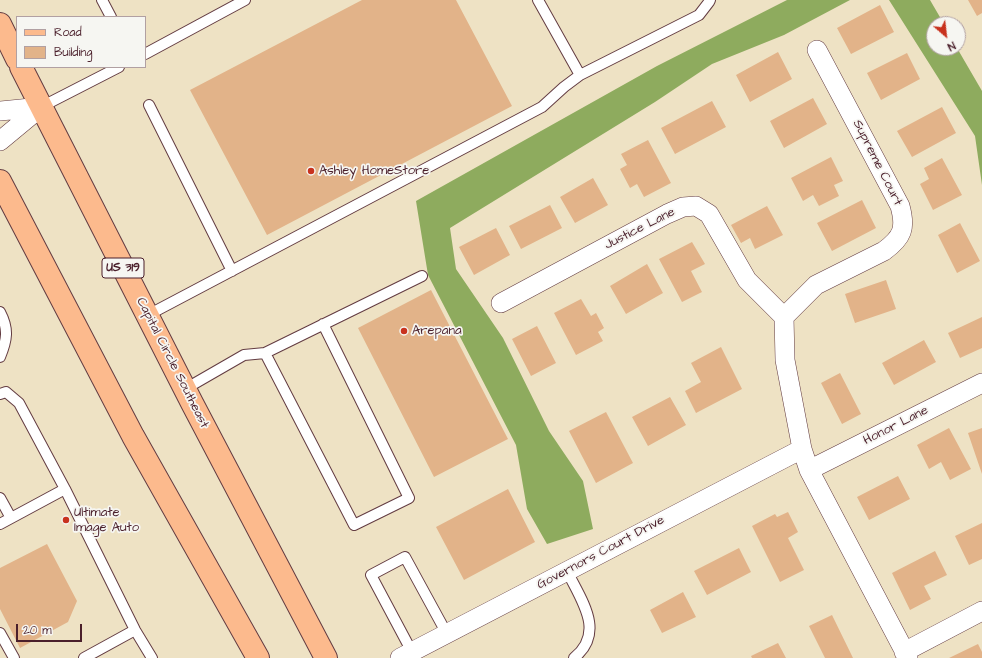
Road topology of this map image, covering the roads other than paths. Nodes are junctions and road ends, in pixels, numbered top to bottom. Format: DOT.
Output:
graph roads {
  1 [pos="102,0"];
  2 [pos="245,0"];
  3 [pos="538,0"];
  4 [pos="710,0"];
  5 [pos="110,16"];
  6 [pos="0,24"];
  7 [pos="817,50"];
  8 [pos="146,53"];
  9 [pos="16,57"];
  10 [pos="22,68"];
  11 [pos="117,68"];
  12 [pos="580,75"];
  13 [pos="149,105"];
  14 [pos="41,107"];
  15 [pos="0,111"];
  16 [pos="0,141"];
  17 [pos="0,181"];
  18 [pos="232,271"];
  19 [pos="422,276"];
  20 [pos="501,303"];
  21 [pos="0,312"];
  22 [pos="148,315"];
  23 [pos="784,318"];
  24 [pos="323,324"];
  25 [pos="265,353"];
  26 [pos="0,357"];
  27 [pos="982,383"];
  28 [pos="185,389"];
  29 [pos="0,394"];
  30 [pos="802,449"];
  31 [pos="809,470"];
  32 [pos="65,489"];
  33 [pos="0,498"];
  34 [pos="11,518"];
  35 [pos="0,524"];
  36 [pos="567,571"];
  37 [pos="982,611"];
  38 [pos="136,630"];
  39 [pos="0,633"];
  40 [pos="447,634"];
  41 [pos="406,655"];
  42 [pos="906,655"];
  43 [pos="259,657"];
  44 [pos="14,658"];
  45 [pos="84,658"];
  46 [pos="152,658"];
  47 [pos="326,658"];
  48 [pos="574,658"];
  1 -- 5 [label="lane"];
  2 -- 8 [label="lane"];
  3 -- 12 [label="lane"];
  4 -- 12 [label="lane"];
  6 -- 9 [label="main road"];
  7 -- 23 [label="street, Supreme Court"];
  10 -- 14 [label="main road, Capital Circle Southeast / US 319"];
  11 -- 14 [label="lane"];
  12 -- 18 [label="lane"];
  13 -- 18 [label="lane"];
  14 -- 15 [label="street"];
  14 -- 16 [label="street"];
  14 -- 22 [label="main road, Capital Circle Southeast / US 319"];
  17 -- 43 [label="main road"];
  18 -- 22 [label="lane"];
  19 -- 24 [label="lane"];
  20 -- 23 [label="street, Justice Lane"];
  21 -- 26 [label="lane"];
  22 -- 28 [label="main road, Capital Circle Southeast / US 319"];
  23 -- 30 [label="street"];
  24 -- 25 [label="lane"];
  24 -- 25 [label="lane"];
  25 -- 28 [label="lane"];
  27 -- 31 [label="street, Honor Lane"];
  28 -- 47 [label="main road, Capital Circle Southeast / US 319"];
  29 -- 32 [label="lane"];
  30 -- 31 [label="street"];
  30 -- 36 [label="street, Governors Court Drive"];
  31 -- 42 [label="street"];
  32 -- 34 [label="lane"];
  32 -- 38 [label="lane"];
  33 -- 34 [label="lane"];
  34 -- 35 [label="lane"];
  36 -- 40 [label="street, Governors Court Drive"];
  36 -- 48 [label="lane"];
  37 -- 42 [label="street"];
  38 -- 45 [label="lane"];
  38 -- 46 [label="lane"];
  39 -- 44 [label="lane"];
  40 -- 41 [label="street, Governors Court Drive"];
  40 -- 41 [label="lane"];
}
